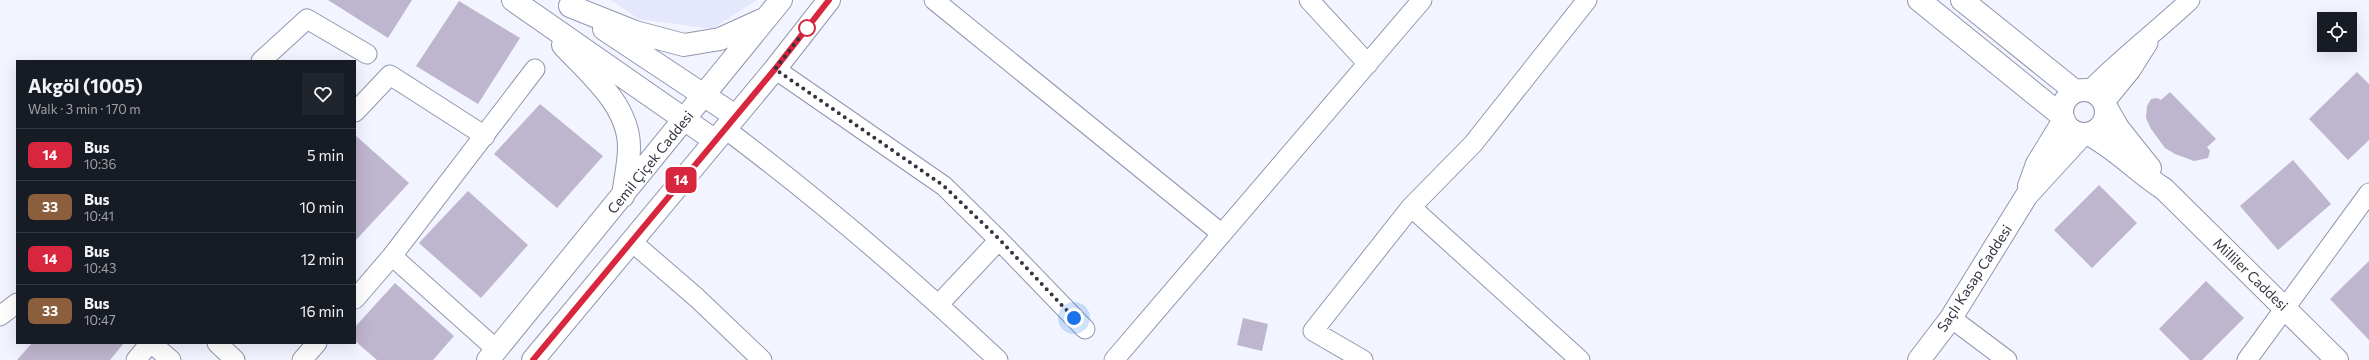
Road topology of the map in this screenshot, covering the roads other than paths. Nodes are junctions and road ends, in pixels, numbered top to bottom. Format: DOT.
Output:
graph roads {
  1 [pos="513,0"];
  2 [pos="781,0"];
  3 [pos="829,0"];
  4 [pos="934,0"];
  5 [pos="1309,0"];
  6 [pos="1422,0"];
  7 [pos="1587,0"];
  8 [pos="1920,0"];
  9 [pos="1962,0"];
  10 [pos="2190,0"];
  11 [pos="565,3"];
  12 [pos="537,16"];
  13 [pos="767,17"];
  14 [pos="367,54"];
  15 [pos="262,60"];
  16 [pos="1368,64"];
  17 [pos="535,69"];
  18 [pos="775,69"];
  19 [pos="702,96"];
  20 [pos="2094,98"];
  21 [pos="356,111"];
  22 [pos="2063,118"];
  23 [pos="686,119"];
  24 [pos="724,128"];
  25 [pos="2086,134"];
  26 [pos="485,136"];
  27 [pos="2164,189"];
  28 [pos="2369,193"];
  29 [pos="2027,195"];
  30 [pos="623,196"];
  31 [pos="1411,206"];
  32 [pos="1222,234"];
  33 [pos="1000,240"];
  34 [pos="631,241"];
  35 [pos="392,256"];
  36 [pos="356,298"];
  37 [pos="16,304"];
  38 [pos="939,304"];
  39 [pos="2284,307"];
  40 [pos="0,316"];
  41 [pos="1951,318"];
  42 [pos="1085,329"];
  43 [pos="150,344"];
  44 [pos="152,344"];
  45 [pos="218,344"];
  46 [pos="316,344"];
  47 [pos="492,355"];
  48 [pos="136,360"];
  49 [pos="171,360"];
  50 [pos="235,360"];
  51 [pos="302,360"];
  52 [pos="533,360"];
  53 [pos="762,360"];
  54 [pos="998,360"];
  55 [pos="1114,360"];
  56 [pos="1363,360"];
  57 [pos="1580,360"];
  58 [pos="1919,360"];
  59 [pos="2007,360"];
  60 [pos="2247,360"];
  61 [pos="2337,360"];
  1 -- 12 [label="street"];
  2 -- 13 [label="street, Cemil Çiçek Caddesi"];
  3 -- 18 [label="street"];
  4 -- 32 [label="street"];
  5 -- 16 [label="street"];
  6 -- 16 [label="street"];
  7 -- 31 [label="street"];
  8 -- 22 [label="street"];
  9 -- 20 [label="street"];
  10 -- 20 [label="street"];
  11 -- 13 [label="street"];
  11 -- 19 [label="street"];
  12 -- 23 [label="street"];
  12 -- 30 [label="street"];
  13 -- 19 [label="street, Cemil Çiçek Caddesi"];
  14 -- 15 [label="street"];
  16 -- 32 [label="street"];
  17 -- 26 [label="street"];
  18 -- 24 [label="street"];
  18 -- 33 [label="street"];
  19 -- 23 [label="street, Cemil Çiçek Caddesi"];
  19 -- 24 [label="street"];
  20 -- 22 [label="street"];
  20 -- 25 [label="street"];
  20 -- 27 [label="street, Milliler Caddesi"];
  21 -- 26 [label="street"];
  22 -- 25 [label="street"];
  22 -- 29 [label="street, Saçlı Kasap Caddesi"];
  23 -- 24 [label="street"];
  23 -- 30 [label="street, Cemil Çiçek Caddesi"];
  24 -- 34 [label="street"];
  24 -- 38 [label="street"];
  25 -- 27 [label="street, Milliler Caddesi"];
  25 -- 29 [label="street, Saçlı Kasap Caddesi"];
  26 -- 35 [label="street"];
  27 -- 39 [label="street, Milliler Caddesi"];
  28 -- 39 [label="street"];
  29 -- 41 [label="street, Saçlı Kasap Caddesi"];
  30 -- 47 [label="street, Cemil Çiçek Caddesi"];
  31 -- 56 [label="street"];
  31 -- 57 [label="street"];
  32 -- 55 [label="street"];
  33 -- 38 [label="street"];
  33 -- 42 [label="street"];
  34 -- 52 [label="street"];
  34 -- 53 [label="street"];
  35 -- 36 [label="street"];
  35 -- 47 [label="street"];
  37 -- 40 [label="street"];
  38 -- 54 [label="street"];
  39 -- 60 [label="street"];
  39 -- 61 [label="street, Milliler Caddesi"];
  41 -- 58 [label="street, Saçlı Kasap Caddesi"];
  41 -- 59 [label="street"];
  43 -- 48 [label="street"];
  44 -- 49 [label="street"];
  45 -- 50 [label="street"];
  46 -- 51 [label="street"];
}
